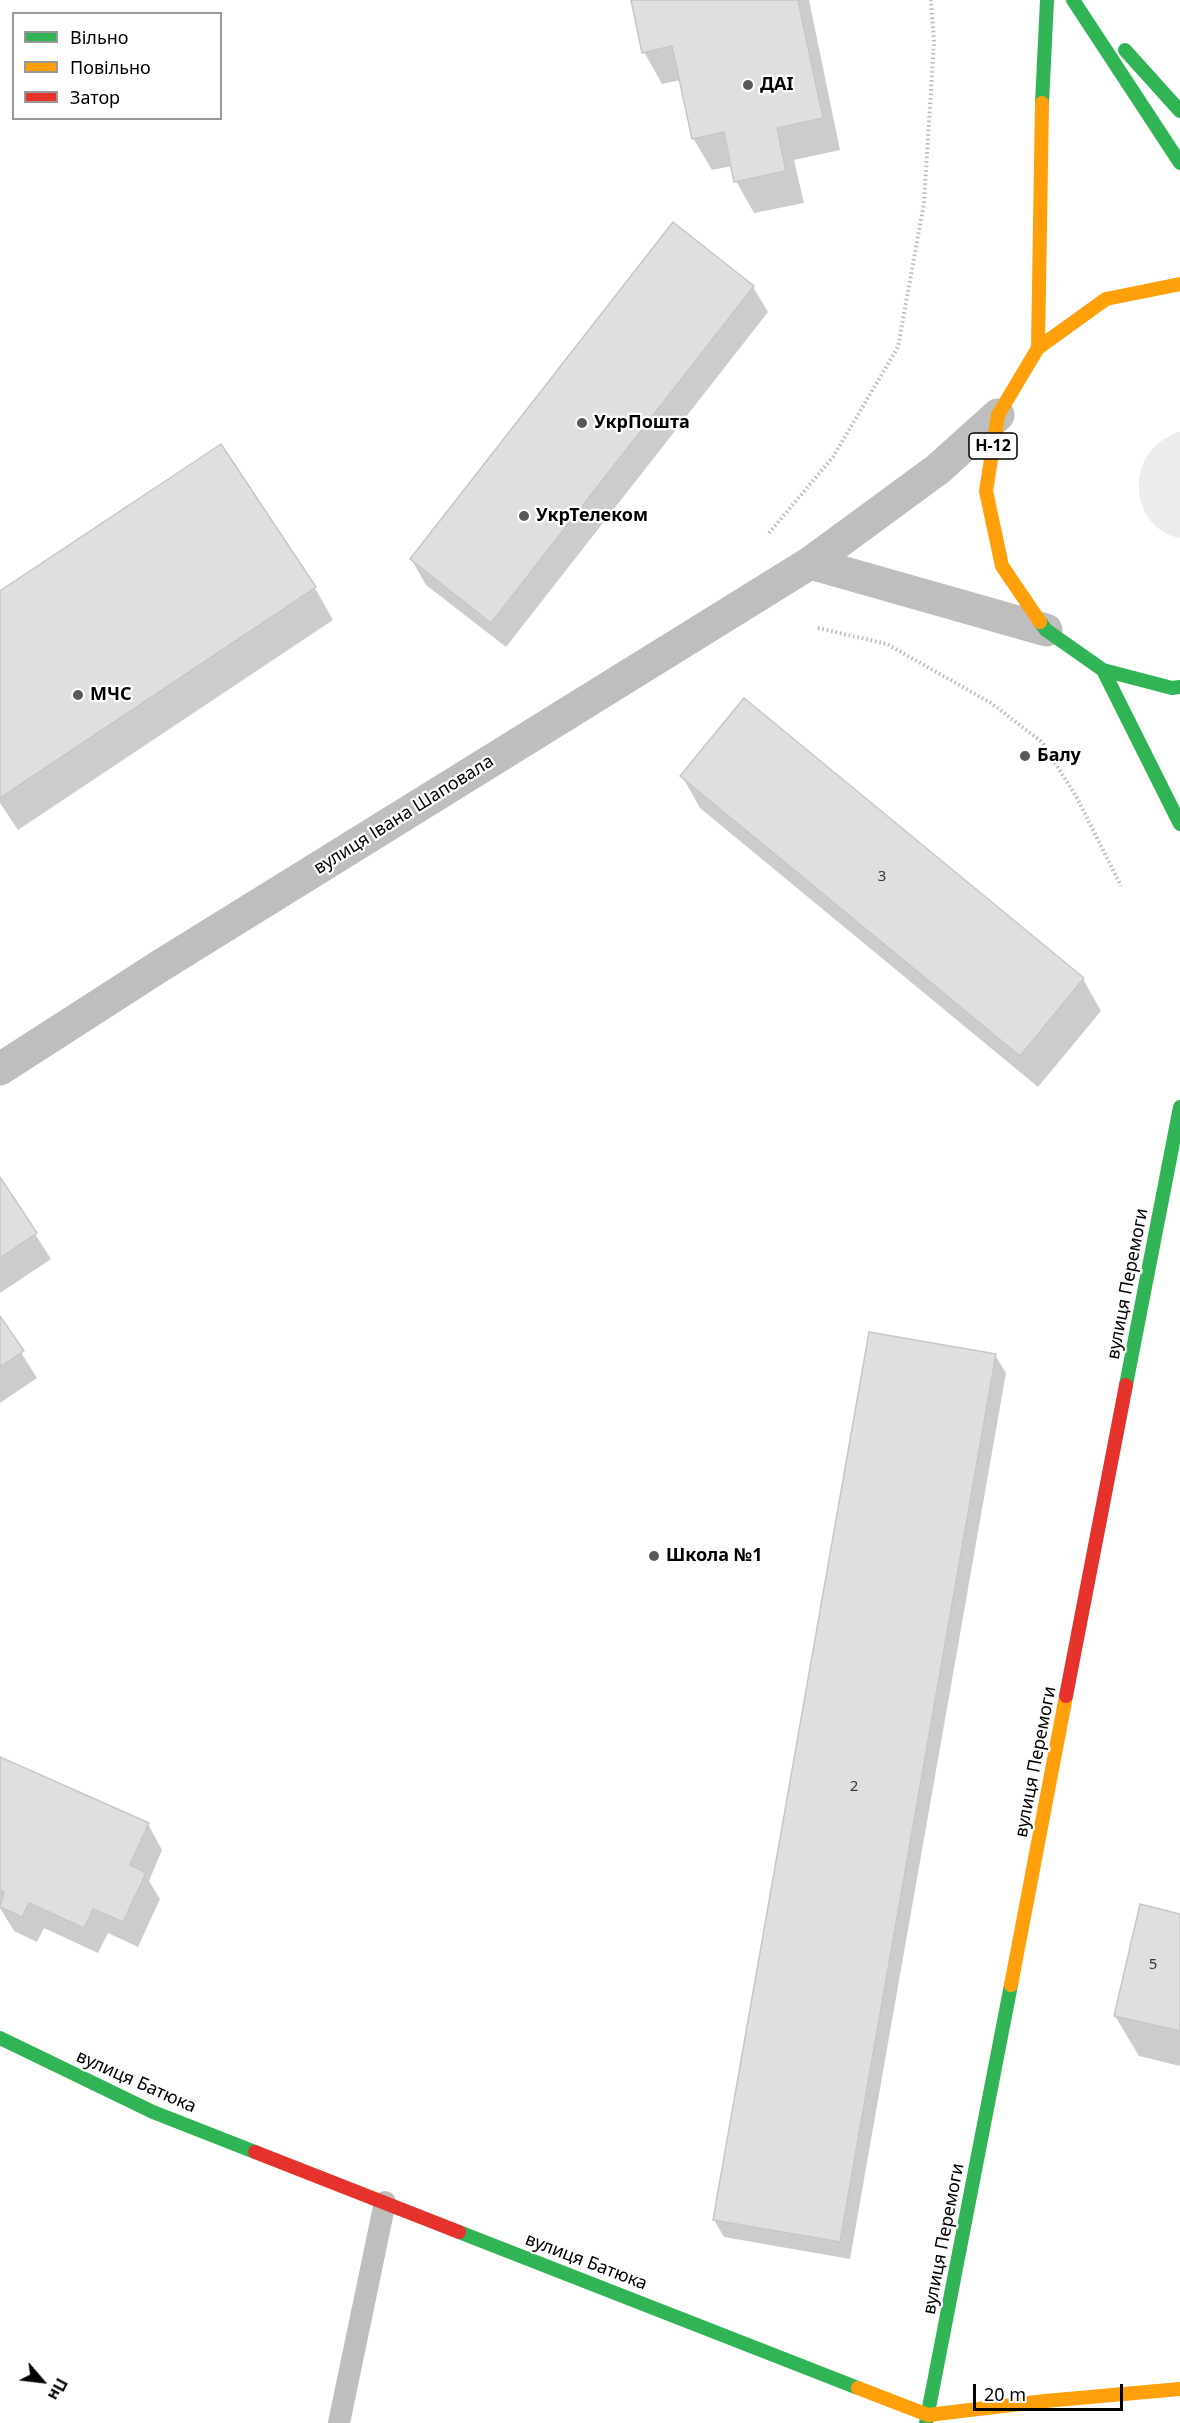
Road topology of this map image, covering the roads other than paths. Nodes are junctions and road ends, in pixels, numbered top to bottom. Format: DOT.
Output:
graph roads {
  1 [pos="1047,0"];
  2 [pos="1073,0"];
  3 [pos="1081,0"];
  4 [pos="1180,111"];
  5 [pos="1180,163"];
  6 [pos="1180,284"];
  7 [pos="1038,348"];
  8 [pos="998,415"];
  9 [pos="810,563"];
  10 [pos="1046,630"];
  11 [pos="1103,670"];
  12 [pos="1180,687"];
  13 [pos="1180,824"];
  14 [pos="0,1069"];
  15 [pos="1180,1107"];
  16 [pos="0,2038"];
  17 [pos="385,2202"];
  18 [pos="1180,2389"];
  19 [pos="1043,2412"];
  20 [pos="927,2419"];
  21 [pos="339,2423"];
  1 -- 7 [label="main road, Н-12"];
  2 -- 5 [label="main road"];
  3 -- 4 [label="main road"];
  6 -- 7 [label="main road, Н-12"];
  7 -- 8 [label="main road, Н-12"];
  8 -- 9 [label="street, вулиця Івана Шаповала"];
  8 -- 10 [label="main road, Н-12"];
  9 -- 10 [label="street"];
  9 -- 14 [label="street, вулиця Івана Шаповала"];
  10 -- 11 [label="main road, Н-12"];
  11 -- 12 [label="main road, Н-12"];
  11 -- 13 [label="main road"];
  15 -- 20 [label="main road, вулиця Перемоги"];
  16 -- 17 [label="main road, вулиця Батюка"];
  17 -- 20 [label="main road, вулиця Батюка"];
  17 -- 21 [label="lane"];
  18 -- 19 [label="main road, вулиця Батюка"];
  19 -- 20 [label="main road, вулиця Батюка"];
}
